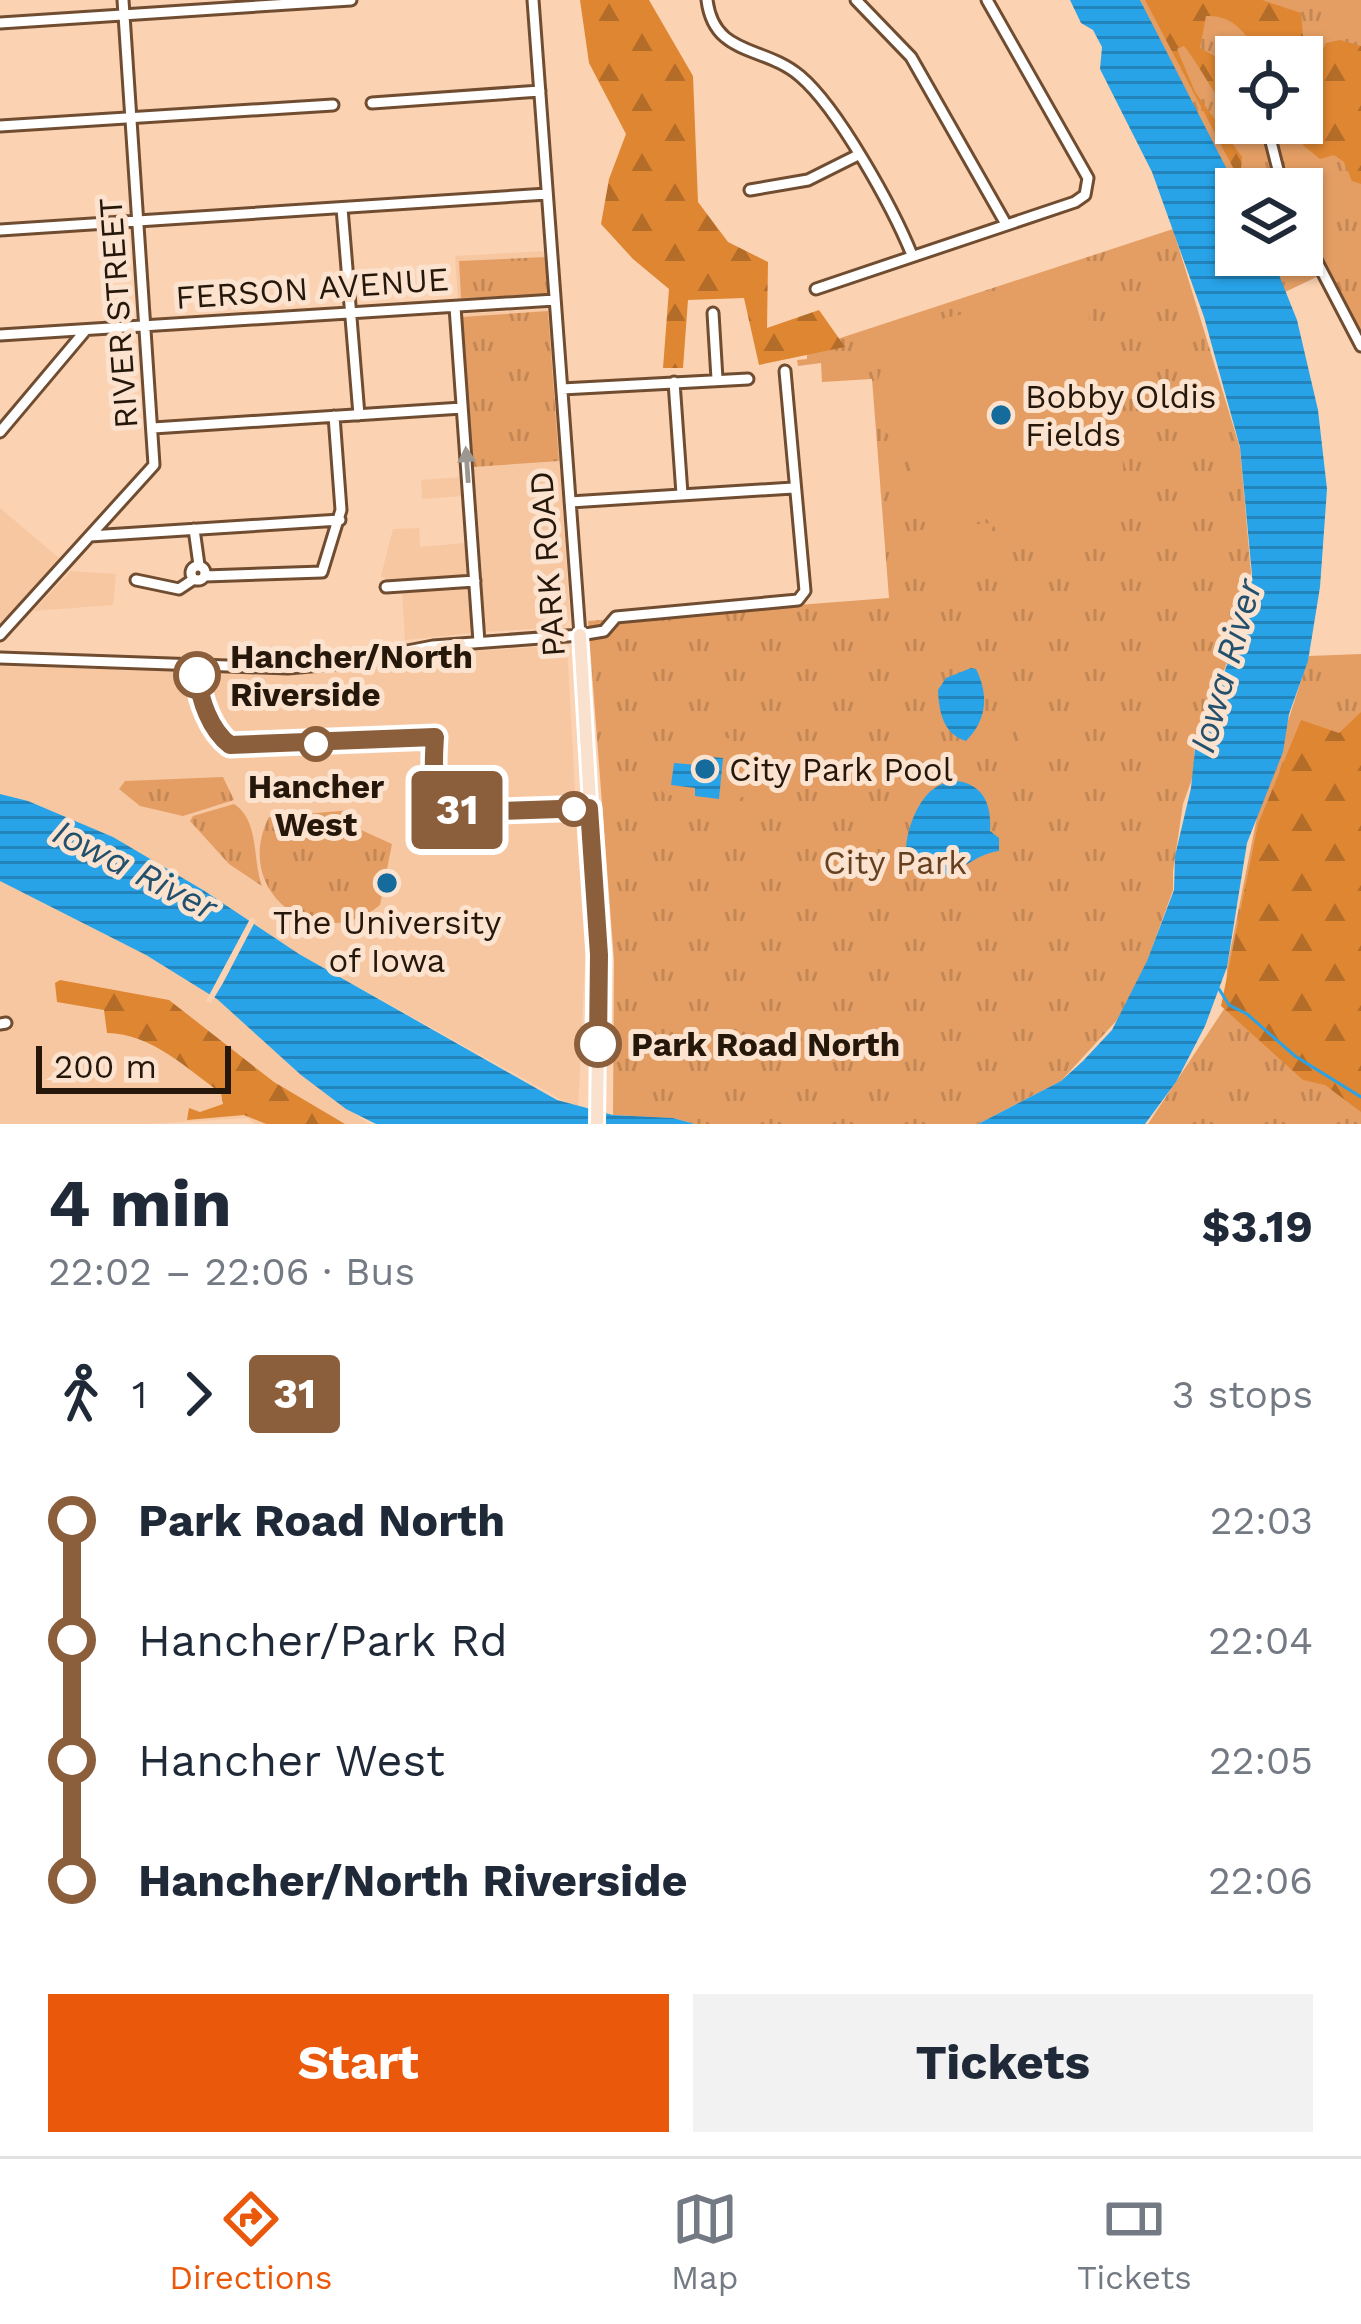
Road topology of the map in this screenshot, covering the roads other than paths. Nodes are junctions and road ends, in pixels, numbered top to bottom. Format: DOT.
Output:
graph roads {
  1 [pos="123,0"];
  2 [pos="351,0"];
  3 [pos="533,0"];
  4 [pos="706,0"];
  5 [pos="856,0"];
  6 [pos="987,0"];
  7 [pos="328,1"];
  8 [pos="124,15"];
  9 [pos="0,23"];
  10 [pos="540,91"];
  11 [pos="372,103"];
  12 [pos="332,105"];
  13 [pos="132,118"];
  14 [pos="0,126"];
  15 [pos="858,155"];
  16 [pos="750,190"];
  17 [pos="547,194"];
  18 [pos="342,208"];
  19 [pos="139,221"];
  20 [pos="1006,224"];
  21 [pos="0,230"];
  22 [pos="912,256"];
  23 [pos="1323,273"];
  24 [pos="816,289"];
  25 [pos="555,300"];
  26 [pos="455,307"];
  27 [pos="350,313"];
  28 [pos="712,313"];
  29 [pos="146,326"];
  30 [pos="87,329"];
  31 [pos="0,335"];
  32 [pos="1361,346"];
  33 [pos="785,371"];
  34 [pos="748,379"];
  35 [pos="717,380"];
  36 [pos="674,382"];
  37 [pos="562,389"];
  38 [pos="462,408"];
  39 [pos="358,415"];
  40 [pos="334,416"];
  41 [pos="153,428"];
  42 [pos="0,432"];
  43 [pos="793,488"];
  44 [pos="682,494"];
  45 [pos="570,502"];
  46 [pos="340,520"];
  47 [pos="194,530"];
  48 [pos="90,536"];
  49 [pos="199,573"];
  50 [pos="136,580"];
  51 [pos="475,581"];
  52 [pos="386,587"];
  53 [pos="0,635"];
  54 [pos="580,635"];
  55 [pos="479,642"];
  56 [pos="0,658"];
  57 [pos="597,1124"];
  1 -- 8 [label="street, RIVER STREET"];
  2 -- 7 [label="street"];
  3 -- 10 [label="street, PARK ROAD"];
  4 -- 15 [label="street"];
  5 -- 20 [label="street"];
  6 -- 20 [label="street"];
  7 -- 8 [label="street"];
  8 -- 9 [label="street"];
  8 -- 13 [label="street, RIVER STREET"];
  10 -- 11 [label="street"];
  10 -- 17 [label="street, PARK ROAD"];
  12 -- 13 [label="street"];
  13 -- 14 [label="street"];
  13 -- 19 [label="street, RIVER STREET"];
  15 -- 16 [label="street"];
  15 -- 22 [label="street"];
  17 -- 18 [label="street"];
  17 -- 25 [label="street, PARK ROAD"];
  18 -- 19 [label="street"];
  18 -- 27 [label="street"];
  19 -- 21 [label="street"];
  19 -- 29 [label="street, RIVER STREET"];
  20 -- 22 [label="street"];
  22 -- 24 [label="street"];
  23 -- 32 [label="street"];
  25 -- 26 [label="street, FERSON AVENUE"];
  25 -- 37 [label="street, PARK ROAD"];
  26 -- 27 [label="street, FERSON AVENUE"];
  26 -- 38 [label="street"];
  27 -- 29 [label="street, FERSON AVENUE"];
  27 -- 39 [label="street"];
  28 -- 35 [label="street"];
  29 -- 30 [label="street, FERSON AVENUE"];
  29 -- 41 [label="street, RIVER STREET"];
  30 -- 31 [label="street, FERSON AVENUE"];
  30 -- 42 [label="street"];
  33 -- 43 [label="street"];
  34 -- 35 [label="street"];
  35 -- 36 [label="street"];
  36 -- 37 [label="street"];
  36 -- 44 [label="street"];
  37 -- 45 [label="street, PARK ROAD"];
  38 -- 39 [label="street"];
  51 -- 38 [label="street, one-way"];
  39 -- 40 [label="street"];
  40 -- 41 [label="street"];
  40 -- 46 [label="street"];
  41 -- 48 [label="street, RIVER STREET"];
  43 -- 44 [label="street"];
  43 -- 54 [label="street"];
  44 -- 45 [label="street"];
  45 -- 54 [label="street, PARK ROAD"];
  46 -- 47 [label="street"];
  46 -- 49 [label="street"];
  47 -- 48 [label="street"];
  47 -- 49 [label="street"];
  48 -- 53 [label="street, RIVER STREET"];
  49 -- 50 [label="street"];
  51 -- 52 [label="street"];
  51 -- 55 [label="street"];
  54 -- 55 [label="street"];
  54 -- 57 [label="main road, PARK ROAD"];
  55 -- 56 [label="street"];
}
